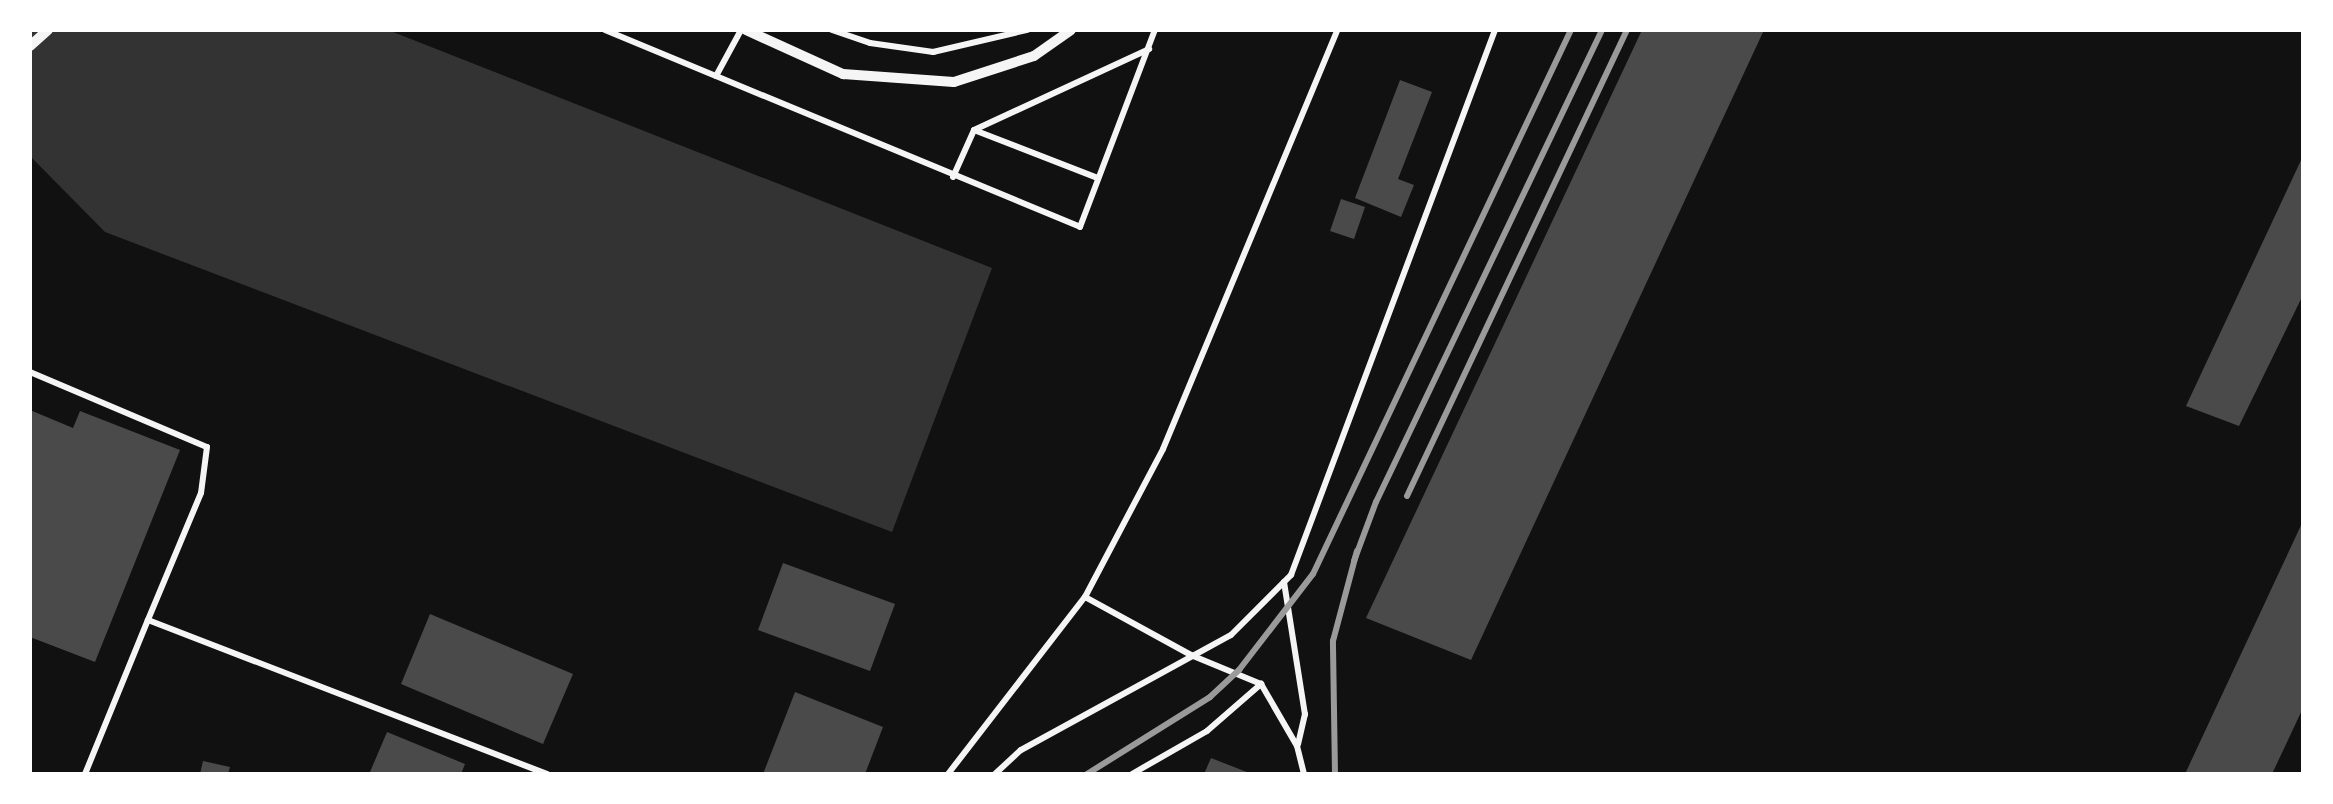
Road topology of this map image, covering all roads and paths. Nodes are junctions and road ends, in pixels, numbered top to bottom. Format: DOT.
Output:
graph roads {
  1 [pos="48,30"];
  2 [pos="605,30"];
  3 [pos="743,30"];
  4 [pos="832,30"];
  5 [pos="1027,30"];
  6 [pos="1071,30"];
  7 [pos="1155,30"];
  8 [pos="1337,30"];
  9 [pos="1492,30"];
  10 [pos="30,46"];
  11 [pos="1150,48"];
  12 [pos="716,76"];
  13 [pos="974,130"];
  14 [pos="953,177"];
  15 [pos="1098,178"];
  16 [pos="30,372"];
  17 [pos="1284,582"];
  18 [pos="1084,596"];
  19 [pos="148,620"];
  20 [pos="1191,655"];
  21 [pos="1262,684"];
  22 [pos="1297,746"];
  23 [pos="85,774"];
  24 [pos="547,774"];
  25 [pos="948,774"];
  26 [pos="994,774"];
  27 [pos="1132,774"];
  28 [pos="1304,774"];
  1 -- 10 [label="street"];
  2 -- 12 [label="lane"];
  3 -- 6 [label="street"];
  3 -- 12 [label="lane"];
  4 -- 5 [label="lane"];
  7 -- 11 [label="lane"];
  8 -- 18 [label="lane"];
  9 -- 17 [label="lane"];
  11 -- 13 [label="lane"];
  11 -- 15 [label="lane"];
  12 -- 14 [label="lane"];
  13 -- 14 [label="lane"];
  13 -- 15 [label="lane"];
  14 -- 15 [label="lane"];
  16 -- 19 [label="lane"];
  17 -- 20 [label="lane"];
  17 -- 22 [label="lane"];
  18 -- 20 [label="lane"];
  18 -- 25 [label="lane"];
  19 -- 23 [label="lane"];
  19 -- 24 [label="lane"];
  20 -- 21 [label="lane"];
  20 -- 26 [label="lane"];
  21 -- 22 [label="lane"];
  21 -- 27 [label="lane"];
  22 -- 28 [label="lane"];
}
